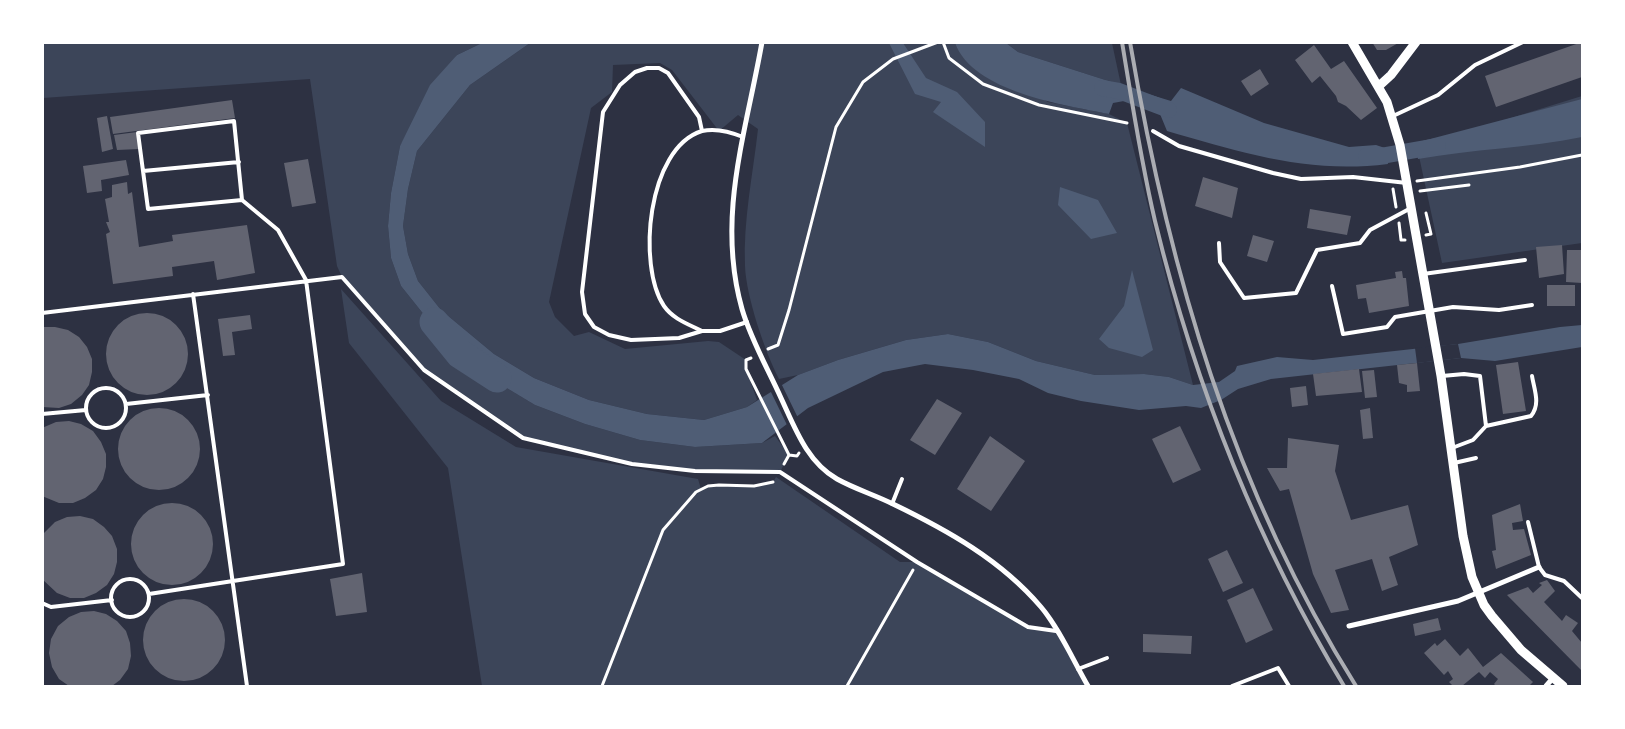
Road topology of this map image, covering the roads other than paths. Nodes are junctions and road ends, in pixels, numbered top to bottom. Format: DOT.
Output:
graph roads {
  1 [pos="762,42"];
  2 [pos="1352,42"];
  3 [pos="1416,42"];
  4 [pos="1523,42"];
  5 [pos="1379,86"];
  6 [pos="1393,116"];
  7 [pos="702,131"];
  8 [pos="1153,131"];
  9 [pos="743,136"];
  10 [pos="239,162"];
  11 [pos="143,171"];
  12 [pos="1407,183"];
  13 [pos="242,200"];
  14 [pos="1411,208"];
  15 [pos="1219,243"];
  16 [pos="1525,260"];
  17 [pos="1423,274"];
  18 [pos="306,280"];
  19 [pos="1332,286"];
  20 [pos="193,294"];
  21 [pos="1532,305"];
  22 [pos="1428,309"];
  23 [pos="42,312"];
  24 [pos="747,322"];
  25 [pos="702,331"];
  26 [pos="1440,376"];
  27 [pos="1532,376"];
  28 [pos="208,395"];
  29 [pos="126,404"];
  30 [pos="86,410"];
  31 [pos="42,414"];
  32 [pos="1486,426"];
  33 [pos="1452,448"];
  34 [pos="1476,458"];
  35 [pos="1454,462"];
  36 [pos="902,478"];
  37 [pos="892,504"];
  38 [pos="1528,522"];
  39 [pos="1539,568"];
  40 [pos="232,583"];
  41 [pos="1477,592"];
  42 [pos="149,594"];
  43 [pos="1582,598"];
  44 [pos="112,600"];
  45 [pos="42,603"];
  46 [pos="1349,626"];
  47 [pos="1056,631"];
  48 [pos="1107,658"];
  49 [pos="1078,669"];
  50 [pos="1552,678"];
  51 [pos="247,686"];
  52 [pos="1088,686"];
  53 [pos="1232,686"];
  54 [pos="1289,686"];
  55 [pos="1546,686"];
  56 [pos="1563,686"];
  1 -- 9 [label="street"];
  2 -- 5 [label="street"];
  3 -- 5 [label="street"];
  4 -- 6 [label="lane"];
  5 -- 6 [label="street"];
  6 -- 12 [label="street"];
  7 -- 9 [label="lane"];
  7 -- 25 [label="lane"];
  7 -- 25 [label="lane"];
  8 -- 12 [label="lane"];
  9 -- 24 [label="street"];
  10 -- 11 [label="lane"];
  10 -- 11 [label="lane"];
  10 -- 13 [label="lane"];
  11 -- 13 [label="lane"];
  12 -- 14 [label="street"];
  13 -- 18 [label="lane"];
  14 -- 15 [label="lane"];
  14 -- 17 [label="street"];
  16 -- 17 [label="lane"];
  17 -- 22 [label="street"];
  18 -- 20 [label="lane"];
  18 -- 40 [label="lane"];
  18 -- 47 [label="lane"];
  19 -- 22 [label="lane"];
  20 -- 23 [label="lane"];
  20 -- 28 [label="lane"];
  21 -- 22 [label="lane"];
  22 -- 26 [label="street"];
  24 -- 25 [label="lane"];
  24 -- 37 [label="street"];
  26 -- 32 [label="lane"];
  26 -- 33 [label="street"];
  27 -- 32 [label="lane"];
  28 -- 29 [label="lane"];
  28 -- 40 [label="lane"];
  29 -- 30 [label="lane"];
  29 -- 30 [label="lane"];
  30 -- 31 [label="lane"];
  32 -- 33 [label="lane"];
  33 -- 35 [label="street"];
  34 -- 35 [label="lane"];
  35 -- 41 [label="street"];
  36 -- 37 [label="lane"];
  37 -- 47 [label="street"];
  38 -- 39 [label="lane"];
  39 -- 41 [label="street"];
  39 -- 43 [label="lane"];
  40 -- 42 [label="lane"];
  40 -- 51 [label="lane"];
  41 -- 46 [label="street"];
  41 -- 50 [label="street"];
  42 -- 44 [label="lane"];
  42 -- 44 [label="lane"];
  44 -- 45 [label="lane"];
  47 -- 49 [label="street"];
  48 -- 49 [label="lane"];
  49 -- 52 [label="street"];
  50 -- 55 [label="street"];
  50 -- 56 [label="street"];
  53 -- 54 [label="lane"];
}
